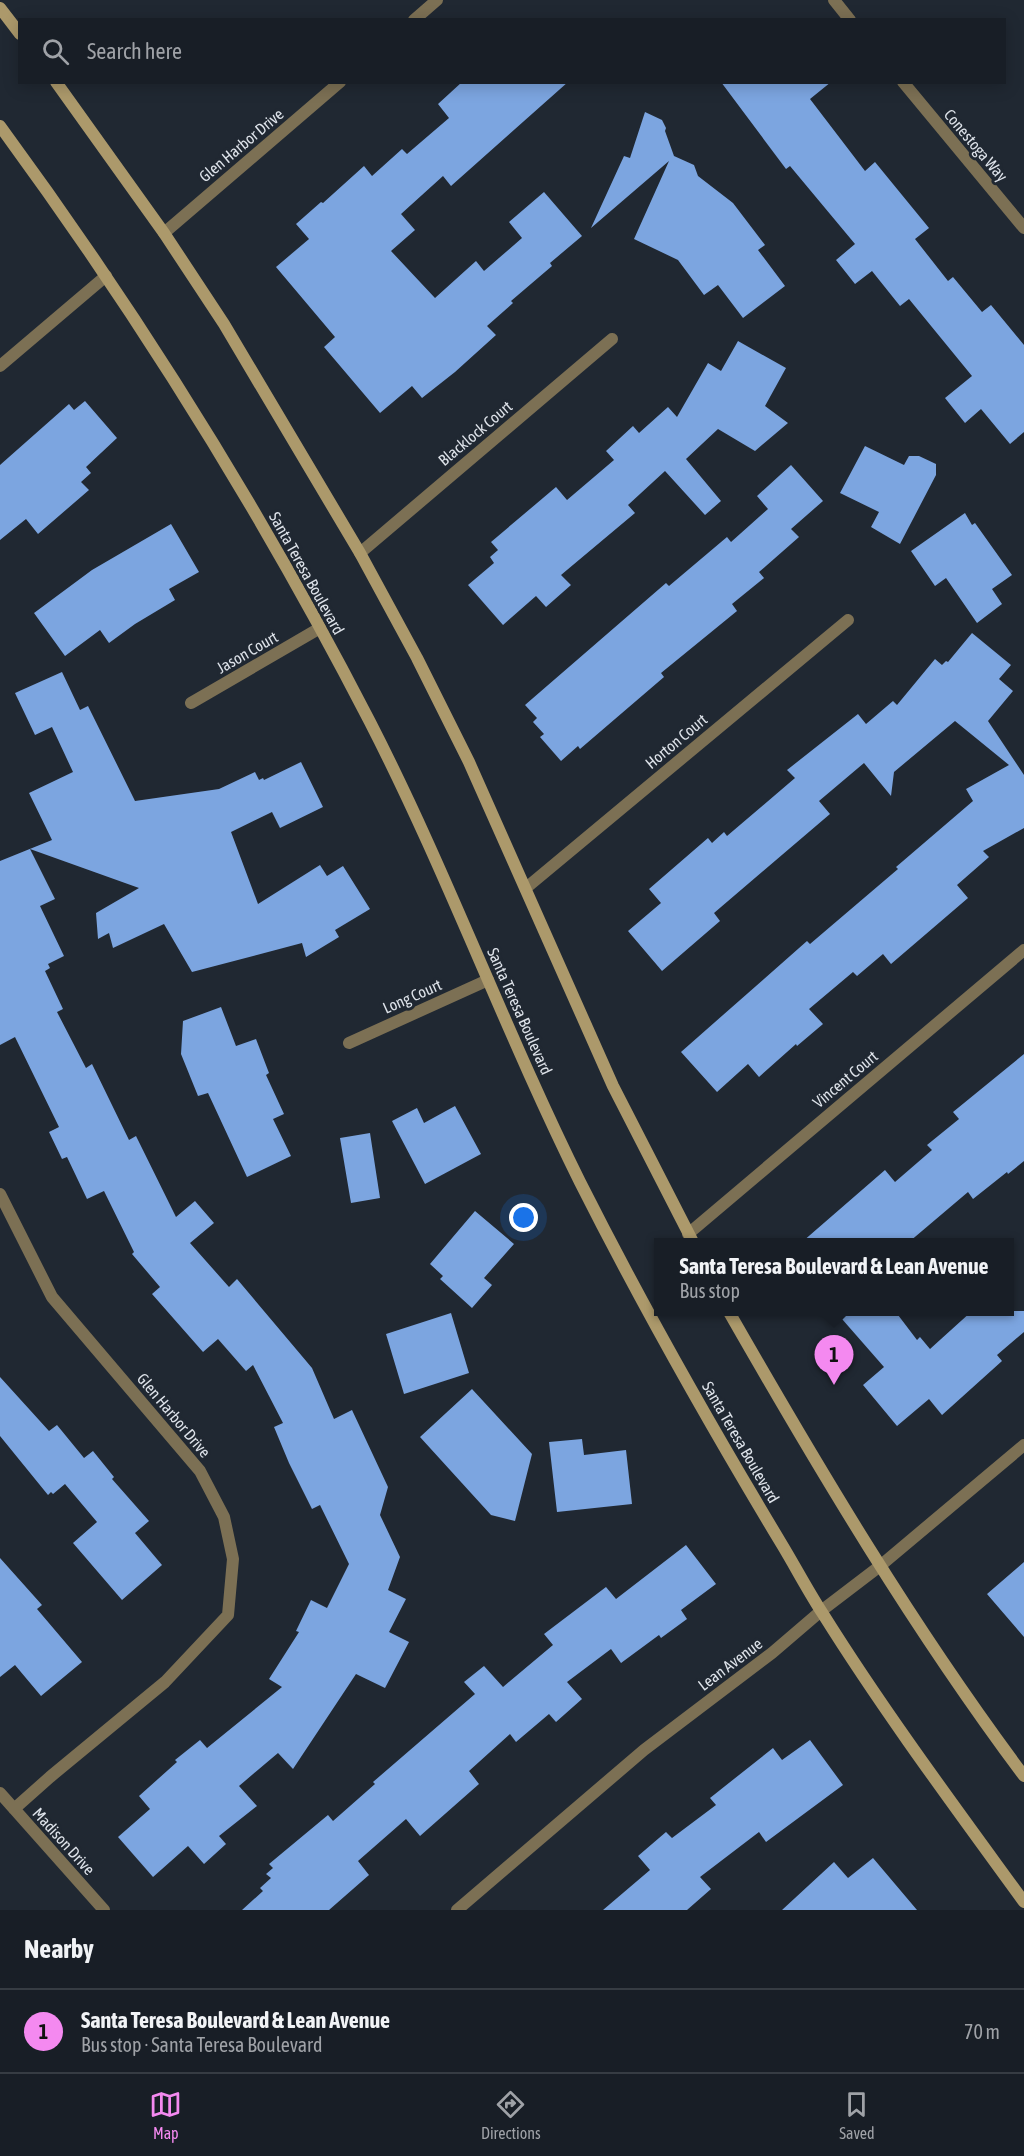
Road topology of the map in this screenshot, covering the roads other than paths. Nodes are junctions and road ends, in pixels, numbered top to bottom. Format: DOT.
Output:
graph roads {
  1 [pos="437,0"];
  2 [pos="834,0"];
  3 [pos="0,8"];
  4 [pos="416,18"];
  5 [pos="848,18"];
  6 [pos="18,31"];
  7 [pos="57,84"];
  8 [pos="338,84"];
  9 [pos="905,84"];
  10 [pos="0,126"];
  11 [pos="1024,228"];
  12 [pos="164,233"];
  13 [pos="106,276"];
  14 [pos="612,339"];
  15 [pos="0,366"];
  16 [pos="360,553"];
  17 [pos="848,620"];
  18 [pos="320,628"];
  19 [pos="191,703"];
  20 [pos="526,888"];
  21 [pos="1024,950"];
  22 [pos="488,980"];
  23 [pos="349,1043"];
  24 [pos="0,1194"];
  25 [pos="690,1238"];
  26 [pos="732,1316"];
  27 [pos="1024,1445"];
  28 [pos="880,1566"];
  29 [pos="821,1611"];
  30 [pos="1024,1776"];
  31 [pos="0,1794"];
  32 [pos="14,1809"];
  33 [pos="1024,1902"];
  34 [pos="104,1910"];
  35 [pos="458,1910"];
  1 -- 4 [label="street"];
  2 -- 5 [label="street"];
  3 -- 6 [label="main road"];
  7 -- 12 [label="main road"];
  8 -- 12 [label="street, Glen Harbor Drive"];
  9 -- 11 [label="street, Conestoga Way"];
  10 -- 13 [label="main road, Santa Teresa Boulevard"];
  12 -- 16 [label="main road"];
  13 -- 15 [label="street"];
  13 -- 18 [label="main road, Santa Teresa Boulevard"];
  14 -- 16 [label="street, Blacklock Court"];
  16 -- 20 [label="main road"];
  17 -- 20 [label="street, Horton Court"];
  18 -- 19 [label="street, Jason Court"];
  18 -- 22 [label="main road, Santa Teresa Boulevard"];
  20 -- 25 [label="main road"];
  21 -- 25 [label="street, Vincent Court"];
  22 -- 23 [label="street, Long Court"];
  22 -- 29 [label="main road, Santa Teresa Boulevard"];
  24 -- 32 [label="street, Glen Harbor Drive"];
  26 -- 28 [label="main road"];
  27 -- 28 [label="street, Lean Avenue"];
  28 -- 29 [label="street, Lean Avenue"];
  28 -- 30 [label="main road"];
  29 -- 33 [label="main road, Santa Teresa Boulevard"];
  29 -- 35 [label="street, Lean Avenue"];
  31 -- 32 [label="street, Madison Drive"];
  32 -- 34 [label="street, Madison Drive"];
}
